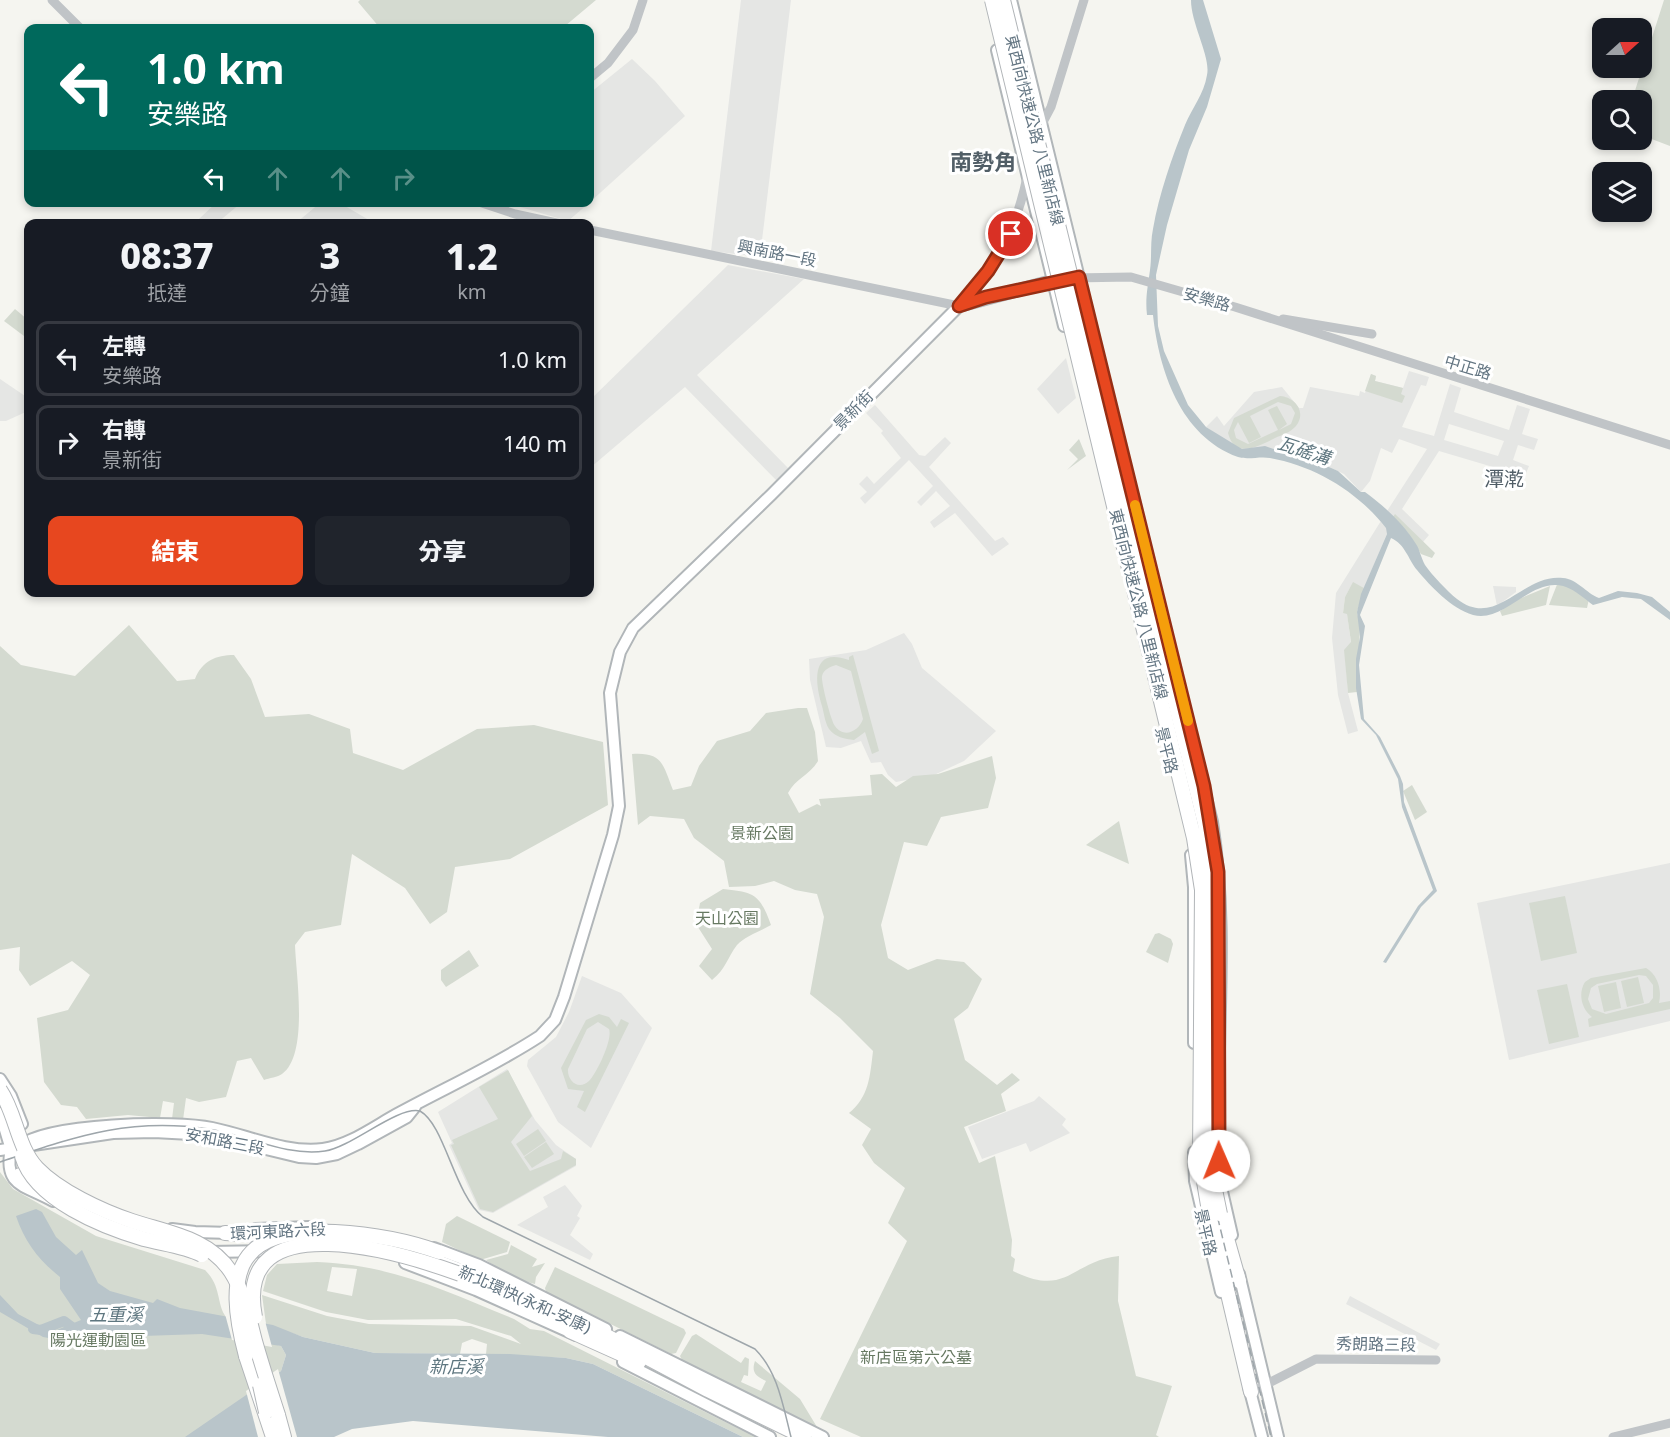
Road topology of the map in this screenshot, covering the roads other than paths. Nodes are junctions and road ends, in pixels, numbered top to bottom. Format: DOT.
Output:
graph roads {
  1 [pos="52,0"];
  2 [pos="60,0"];
  3 [pos="643,0"];
  4 [pos="986,0"];
  5 [pos="992,0"];
  6 [pos="1002,0"];
  7 [pos="1011,0"];
  8 [pos="1084,0"];
  9 [pos="1016,19"];
  10 [pos="76,24"];
  11 [pos="85,24"];
  12 [pos="594,75"];
  13 [pos="1042,124"];
  14 [pos="1027,176"];
  15 [pos="494,207"];
  16 [pos="538,219"];
  17 [pos="594,231"];
  18 [pos="1079,277"];
  19 [pos="1052,281"];
  20 [pos="959,306"];
  21 [pos="1258,315"];
  22 [pos="1268,318"];
  23 [pos="1372,334"];
  24 [pos="1670,445"];
  25 [pos="619,796"];
  26 [pos="0,1079"];
  27 [pos="0,1090"];
  28 [pos="0,1098"];
  29 [pos="0,1113"];
  30 [pos="22,1125"];
  31 [pos="6,1130"];
  32 [pos="15,1147"];
  33 [pos="20,1174"];
  34 [pos="55,1196"];
  35 [pos="1215,1216"];
  36 [pos="221,1233"];
  37 [pos="190,1245"];
  38 [pos="217,1252"];
  39 [pos="1239,1281"];
  40 [pos="537,1316"];
  41 [pos="570,1331"];
  42 [pos="601,1333"];
  43 [pos="1436,1360"];
  44 [pos="692,1381"];
  45 [pos="709,1382"];
  46 [pos="1265,1387"];
  47 [pos="1251,1392"];
  48 [pos="272,1414"];
  49 [pos="1670,1423"];
  50 [pos="273,1437"];
  51 [pos="284,1437"];
  52 [pos="770,1437"];
  53 [pos="788,1437"];
  54 [pos="804,1437"];
  55 [pos="823,1437"];
  56 [pos="1262,1437"];
  57 [pos="1278,1437"];
  58 [pos="1613,1437"];
  1 -- 10 [label="street"];
  2 -- 11 [label="street"];
  3 -- 12 [label="street"];
  4 -- 14 [label="main road, 景平路"];
  5 -- 35 [label="highway, 東西向快速公路 八里新店線, bridge"];
  6 -- 9 [label="main road, 景平路"];
  6 -- 35 [label="highway, 東西向快速公路 八里新店線, bridge"];
  7 -- 9 [label="main road, 景平路"];
  8 -- 13 [label="street, 景新街"];
  9 -- 13 [label="main road, 景平路"];
  13 -- 14 [label="main road, 景新街"];
  13 -- 18 [label="main road, 景平路"];
  14 -- 19 [label="main road, 景平路"];
  14 -- 20 [label="street, 景新街"];
  15 -- 16 [label="street"];
  17 -- 20 [label="street, 興南路一段"];
  18 -- 19 [label="street"];
  18 -- 21 [label="street, 安樂路"];
  18 -- 39 [label="main road, 景平路"];
  19 -- 20 [label="main road"];
  19 -- 47 [label="main road, 景平路"];
  20 -- 25 [label="main road, 景新街"];
  21 -- 22 [label="street, 中正路"];
  22 -- 23 [label="street"];
  22 -- 24 [label="street, 中正路"];
  25 -- 32 [label="main road, 安和路三段"];
  26 -- 30 [label="main road"];
  27 -- 37 [label="highway, bridge"];
  28 -- 37 [label="highway, bridge"];
  29 -- 31 [label="main road"];
  30 -- 31 [label="main road"];
  30 -- 32 [label="main road"];
  31 -- 32 [label="main road"];
  32 -- 33 [label="main road"];
  32 -- 34 [label="highway"];
  32 -- 36 [label="main road, 環河東路六段"];
  33 -- 34 [label="highway"];
  34 -- 37 [label="highway, bridge"];
  34 -- 38 [label="main road, 環河東路六段"];
  35 -- 39 [label="highway"];
  35 -- 47 [label="highway"];
  36 -- 38 [label="main road"];
  36 -- 42 [label="highway, 新北環快(永和-安康)"];
  36 -- 45 [label="main road, 環河東路六段"];
  37 -- 48 [label="highway, bridge"];
  38 -- 40 [label="main road, 環河東路六段"];
  39 -- 46 [label="main road, 景平路"];
  40 -- 41 [label="main road, 環河東路六段"];
  40 -- 48 [label="highway, bridge"];
  41 -- 52 [label="main road, 環河東路六段"];
  41 -- 53 [label="highway, 新北環快(永和-安康)"];
  42 -- 44 [label="highway, 新北環快(永和-安康)"];
  42 -- 48 [label="highway, bridge"];
  43 -- 46 [label="street, 秀朗路三段"];
  44 -- 45 [label="highway"];
  44 -- 54 [label="highway, 新北環快(永和-安康)"];
  45 -- 55 [label="main road, 環河東路六段"];
  46 -- 47 [label="street, 秀朗路三段"];
  46 -- 57 [label="main road, 景平路"];
  47 -- 56 [label="main road, 景平路"];
  48 -- 50 [label="highway"];
  48 -- 51 [label="highway"];
  49 -- 58 [label="street"];
}
